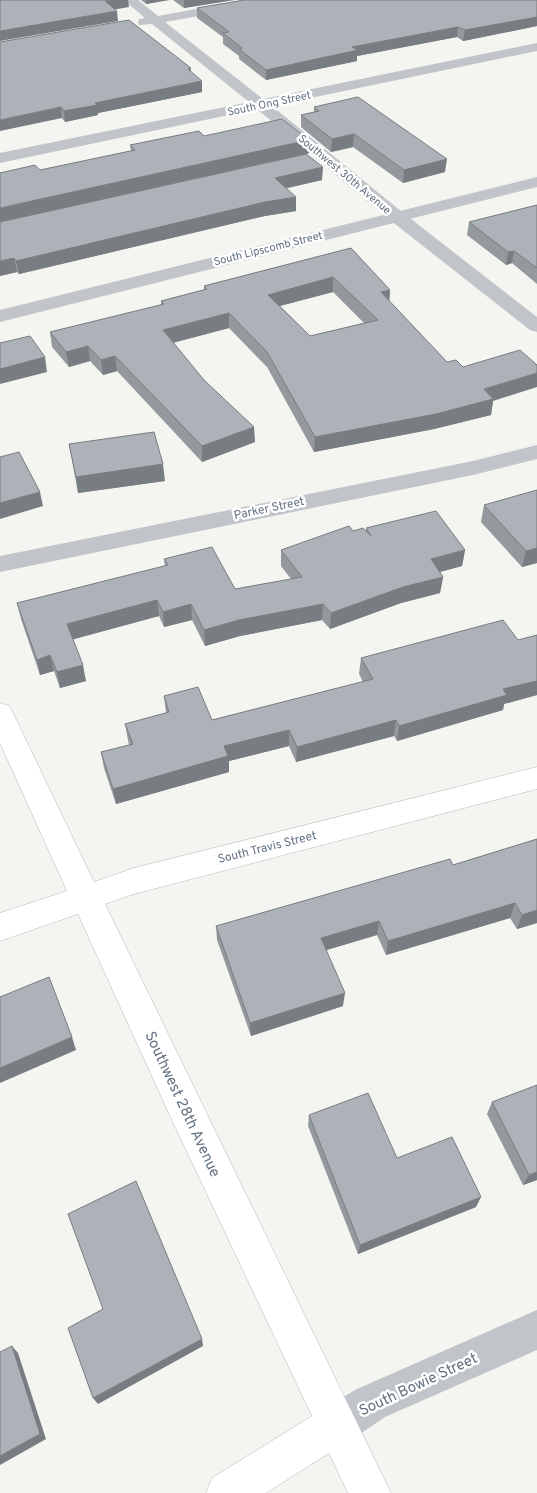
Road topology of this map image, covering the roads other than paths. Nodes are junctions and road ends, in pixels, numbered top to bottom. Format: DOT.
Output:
graph roads {
  1 [pos="130,0"];
  2 [pos="266,0"];
  3 [pos="156,20"];
  4 [pos="126,25"];
  5 [pos="537,47"];
  6 [pos="260,105"];
  7 [pos="325,156"];
  8 [pos="0,158"];
  9 [pos="306,160"];
  10 [pos="537,182"];
  11 [pos="396,216"];
  12 [pos="0,316"];
  13 [pos="537,326"];
  14 [pos="537,452"];
  15 [pos="0,564"];
  16 [pos="0,713"];
  17 [pos="537,778"];
  18 [pos="86,896"];
  19 [pos="0,927"];
  20 [pos="537,1330"];
  21 [pos="336,1424"];
  22 [pos="227,1493"];
  23 [pos="370,1493"];
  1 -- 3 [label="street, Southwest 30th Avenue"];
  2 -- 3 [label="street"];
  3 -- 4 [label="street"];
  3 -- 6 [label="street, Southwest 30th Avenue"];
  5 -- 6 [label="street, South Ong Street"];
  6 -- 7 [label="street, Southwest 30th Avenue"];
  6 -- 8 [label="street, South Ong Street"];
  7 -- 9 [label="street"];
  7 -- 11 [label="street, Southwest 30th Avenue"];
  10 -- 11 [label="street, South Lipscomb Street"];
  11 -- 12 [label="street, South Lipscomb Street"];
  11 -- 13 [label="street, Southwest 30th Avenue"];
  14 -- 15 [label="street, Parker Street"];
  16 -- 18 [label="main road, Southwest 28th Avenue"];
  17 -- 18 [label="main road, South Travis Street"];
  18 -- 19 [label="main road, South Travis Street"];
  18 -- 21 [label="main road, Southwest 28th Avenue"];
  20 -- 21 [label="street, South Bowie Street"];
  21 -- 22 [label="main road, South Bowie Street"];
  21 -- 23 [label="main road, Southwest 28th Avenue"];
}
